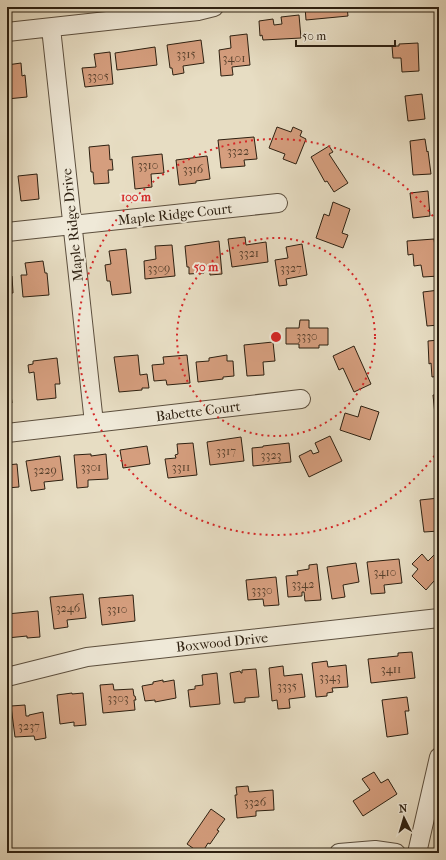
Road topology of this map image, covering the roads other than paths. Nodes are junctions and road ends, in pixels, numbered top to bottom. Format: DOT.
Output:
graph roads {
  1 [pos="214,7"];
  2 [pos="51,28"];
  3 [pos="7,32"];
  4 [pos="278,203"];
  5 [pos="72,225"];
  6 [pos="7,232"];
  7 [pos="301,399"];
  8 [pos="94,423"];
  9 [pos="7,433"];
  10 [pos="439,618"];
  11 [pos="7,677"];
  12 [pos="439,757"];
  13 [pos="339,853"];
  14 [pos="396,853"];
  15 [pos="416,853"];
  1 -- 2 [label="street"];
  2 -- 3 [label="street"];
  2 -- 5 [label="street, Maple Ridge Drive"];
  4 -- 5 [label="street, Maple Ridge Court"];
  5 -- 6 [label="street, Maple Ridge Court"];
  5 -- 8 [label="street, Maple Ridge Drive"];
  7 -- 8 [label="street, Babette Court"];
  8 -- 9 [label="street, Babette Court"];
  10 -- 11 [label="street, Boxwood Drive"];
  12 -- 15 [label="street"];
  13 -- 14 [label="street"];
}
